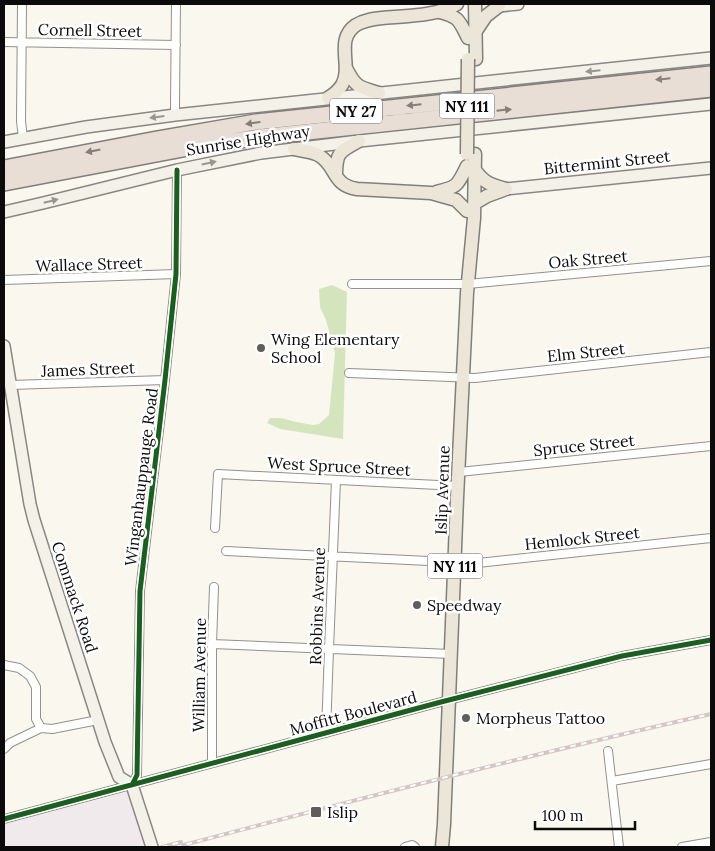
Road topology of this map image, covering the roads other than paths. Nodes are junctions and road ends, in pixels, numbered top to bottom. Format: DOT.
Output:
graph roads {
  1 [pos="22,4"];
  2 [pos="176,4"];
  3 [pos="456,4"];
  4 [pos="466,4"];
  5 [pos="475,4"];
  6 [pos="518,4"];
  7 [pos="495,5"];
  8 [pos="440,12"];
  9 [pos="472,35"];
  10 [pos="4,42"];
  11 [pos="23,42"];
  12 [pos="176,45"];
  13 [pos="711,58"];
  14 [pos="346,68"];
  15 [pos="711,74"];
  16 [pos="711,89"];
  17 [pos="379,93"];
  18 [pos="328,98"];
  19 [pos="711,104"];
  20 [pos="176,115"];
  21 [pos="23,138"];
  22 [pos="359,141"];
  23 [pos="4,142"];
  24 [pos="294,149"];
  25 [pos="471,161"];
  26 [pos="4,168"];
  27 [pos="711,168"];
  28 [pos="177,170"];
  29 [pos="336,176"];
  30 [pos="4,183"];
  31 [pos="506,189"];
  32 [pos="431,193"];
  33 [pos="471,207"];
  34 [pos="4,212"];
  35 [pos="711,261"];
  36 [pos="176,274"];
  37 [pos="4,280"];
  38 [pos="352,284"];
  39 [pos="468,284"];
  40 [pos="4,346"];
  41 [pos="711,352"];
  42 [pos="349,373"];
  43 [pos="464,378"];
  44 [pos="165,380"];
  45 [pos="11,385"];
  46 [pos="711,446"];
  47 [pos="459,472"];
  48 [pos="336,480"];
  49 [pos="458,486"];
  50 [pos="215,528"];
  51 [pos="711,538"];
  52 [pos="226,551"];
  53 [pos="332,557"];
  54 [pos="455,563"];
  55 [pos="214,587"];
  56 [pos="711,640"];
  57 [pos="212,644"];
  58 [pos="329,648"];
  59 [pos="451,654"];
  60 [pos="4,665"];
  61 [pos="450,700"];
  62 [pos="98,720"];
  63 [pos="41,728"];
  64 [pos="326,733"];
  65 [pos="4,749"];
  66 [pos="608,751"];
  67 [pos="212,763"];
  68 [pos="711,764"];
  69 [pos="612,781"];
  70 [pos="132,785"];
  71 [pos="4,818"];
  72 [pos="711,842"];
  73 [pos="151,846"];
  74 [pos="696,846"];
  75 [pos="405,847"];
  76 [pos="415,847"];
  77 [pos="442,847"];
  78 [pos="619,847"];
  79 [pos="682,847"];
  1 -- 11 [label="street"];
  2 -- 12 [label="street"];
  3 -- 8 [label="main road"];
  4 -- 9 [label="main road, Islip Avenue / NY 111"];
  5 -- 9 [label="main road, Islip Avenue / NY 111"];
  6 -- 7 [label="main road"];
  7 -- 9 [label="main road"];
  8 -- 9 [label="main road"];
  8 -- 14 [label="main road"];
  9 -- 25 [label="main road, Islip Avenue / NY 111, bridge"];
  10 -- 11 [label="street, Cornell Street"];
  11 -- 12 [label="street, Cornell Street"];
  11 -- 21 [label="street"];
  12 -- 20 [label="street"];
  13 -- 17 [label="main road, Sunrise Highway, one-way"];
  14 -- 17 [label="main road"];
  14 -- 18 [label="main road"];
  15 -- 26 [label="highway, Sunrise Highway / NY 27, one-way"];
  30 -- 16 [label="highway, Sunrise Highway / NY 27, one-way"];
  17 -- 18 [label="main road, Sunrise Highway"];
  18 -- 20 [label="main road, Sunrise Highway"];
  19 -- 22 [label="main road, Sunrise Highway"];
  20 -- 21 [label="main road, Sunrise Highway, one-way"];
  21 -- 23 [label="main road, Sunrise Highway"];
  22 -- 24 [label="main road, Sunrise Highway"];
  22 -- 29 [label="main road"];
  28 -- 24 [label="main road, Sunrise Highway, one-way"];
  24 -- 29 [label="main road"];
  25 -- 31 [label="main road"];
  25 -- 32 [label="main road"];
  25 -- 33 [label="main road, Islip Avenue / NY 111"];
  27 -- 31 [label="main road, Bittermint Street"];
  34 -- 28 [label="main road, Sunrise Highway, one-way"];
  28 -- 36 [label="street, Winganhauppauge Road"];
  29 -- 32 [label="main road"];
  31 -- 33 [label="main road"];
  32 -- 33 [label="main road"];
  33 -- 39 [label="main road, Islip Avenue / NY 111"];
  35 -- 39 [label="street, Oak Street"];
  36 -- 37 [label="street, Wallace Street"];
  36 -- 44 [label="street, Winganhauppauge Road"];
  38 -- 39 [label="street, Oak Street"];
  39 -- 43 [label="main road, Islip Avenue / NY 111"];
  40 -- 45 [label="main road, Commack Road"];
  41 -- 43 [label="street, Elm Street"];
  42 -- 43 [label="street, Elm Street"];
  43 -- 47 [label="main road, Islip Avenue / NY 111"];
  44 -- 45 [label="street, James Street"];
  44 -- 70 [label="street, Winganhauppauge Road"];
  45 -- 62 [label="main road, Commack Road"];
  46 -- 47 [label="street, Spruce Street"];
  47 -- 49 [label="main road, Islip Avenue / NY 111"];
  48 -- 49 [label="street, West Spruce Street"];
  48 -- 50 [label="street, West Spruce Street"];
  48 -- 53 [label="street, Robbins Avenue"];
  49 -- 54 [label="main road, Islip Avenue / NY 111"];
  51 -- 54 [label="street, Hemlock Street"];
  52 -- 53 [label="street, Hemlock Street"];
  53 -- 54 [label="street, Hemlock Street"];
  53 -- 58 [label="street, Robbins Avenue"];
  54 -- 59 [label="main road, Islip Avenue / NY 111"];
  55 -- 57 [label="street, William Avenue"];
  56 -- 61 [label="street, Moffitt Boulevard"];
  57 -- 58 [label="street"];
  57 -- 67 [label="street, William Avenue"];
  58 -- 59 [label="street"];
  58 -- 64 [label="street, Robbins Avenue"];
  59 -- 61 [label="main road, Islip Avenue / NY 111"];
  60 -- 63 [label="street"];
  61 -- 64 [label="street, Moffitt Boulevard"];
  61 -- 77 [label="main road, Islip Avenue / NY 111"];
  62 -- 63 [label="street"];
  62 -- 70 [label="main road, Commack Road"];
  63 -- 65 [label="street"];
  64 -- 67 [label="street, Moffitt Boulevard"];
  66 -- 69 [label="street"];
  67 -- 70 [label="street, Moffitt Boulevard"];
  68 -- 69 [label="street"];
  69 -- 78 [label="street"];
  70 -- 71 [label="street, Moffitt Boulevard"];
  70 -- 73 [label="main road, Commack Road"];
  72 -- 74 [label="street"];
  74 -- 79 [label="street"];
  75 -- 76 [label="street"];
}
